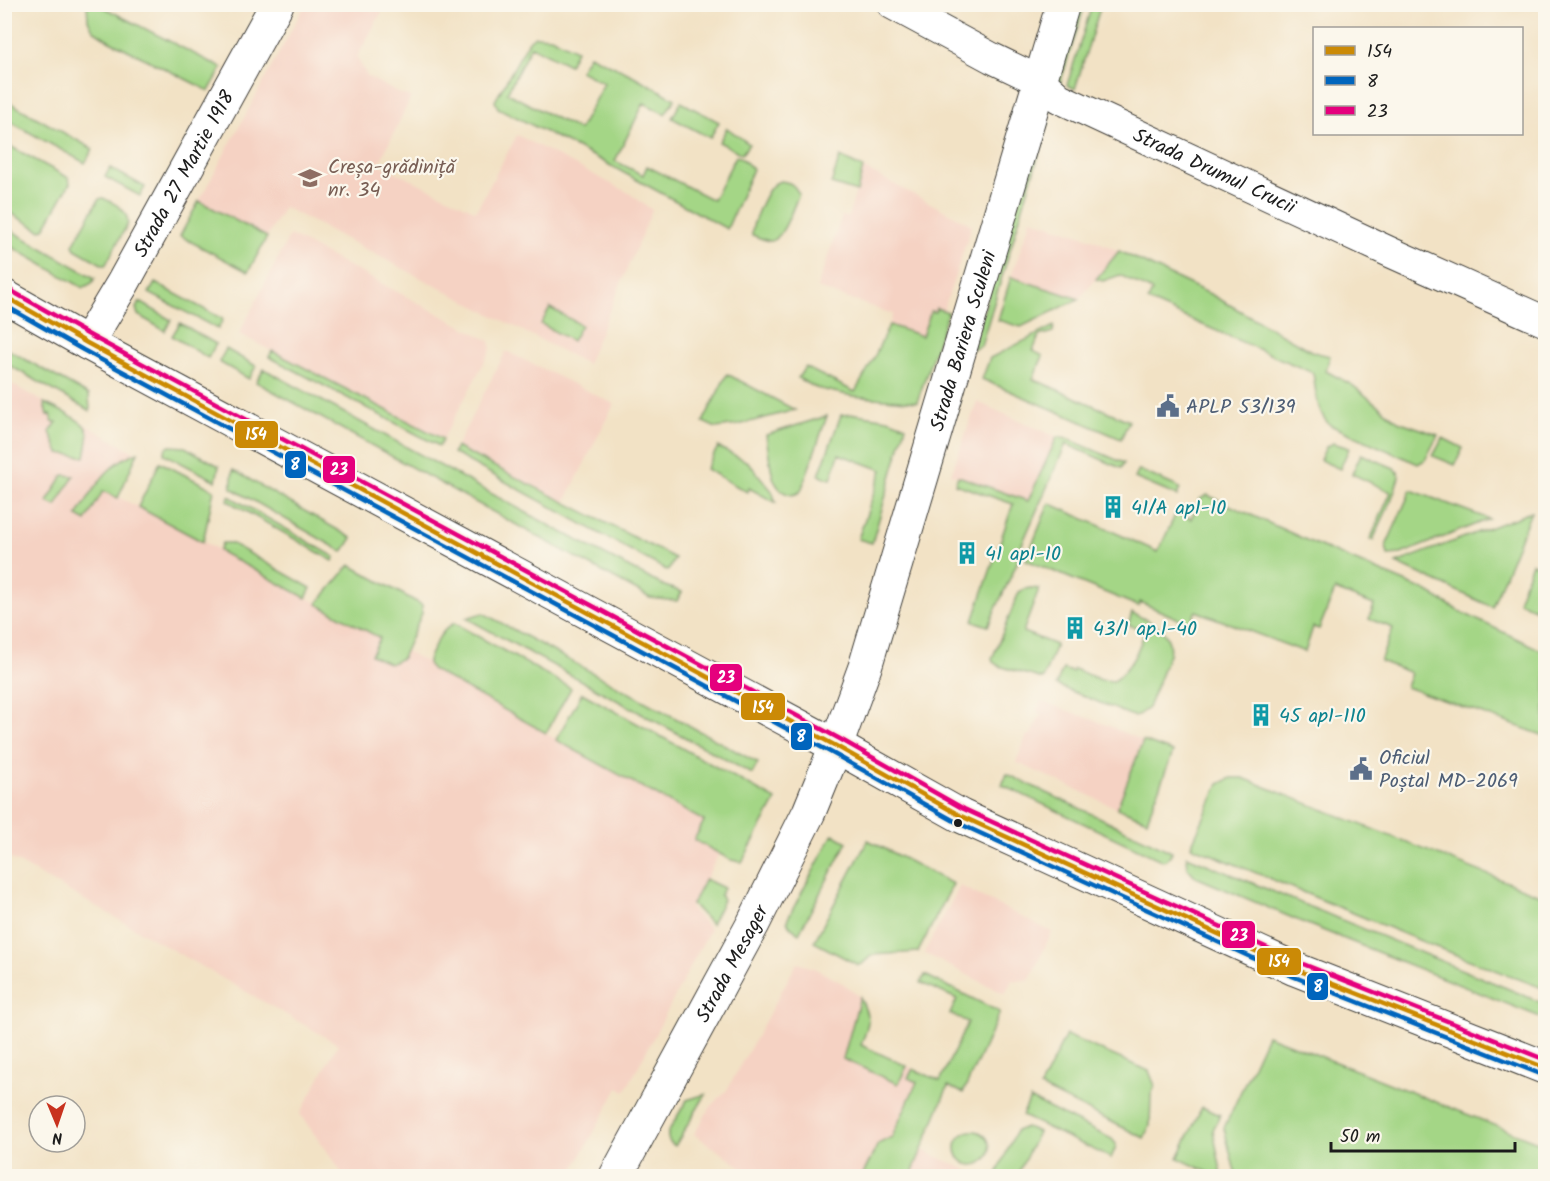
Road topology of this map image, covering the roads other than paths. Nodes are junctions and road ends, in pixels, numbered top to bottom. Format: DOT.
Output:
graph roads {
  1 [pos="277,4"];
  2 [pos="892,4"];
  3 [pos="1063,4"];
  4 [pos="1040,81"];
  5 [pos="4,296"];
  6 [pos="1545,322"];
  7 [pos="87,343"];
  8 [pos="836,746"];
  9 [pos="1545,1068"];
  10 [pos="616,1176"];
  1 -- 7 [label="main road, Strada 27 Martie 1918"];
  2 -- 4 [label="street, Strada Drumul Crucii"];
  3 -- 4 [label="main road, Strada Bariera Sculeni"];
  4 -- 6 [label="street, Strada Drumul Crucii"];
  4 -- 8 [label="main road, Strada Bariera Sculeni"];
  5 -- 7 [label="main road"];
  7 -- 8 [label="main road"];
  8 -- 9 [label="main road"];
  8 -- 10 [label="main road, Strada Mesager"];
}
